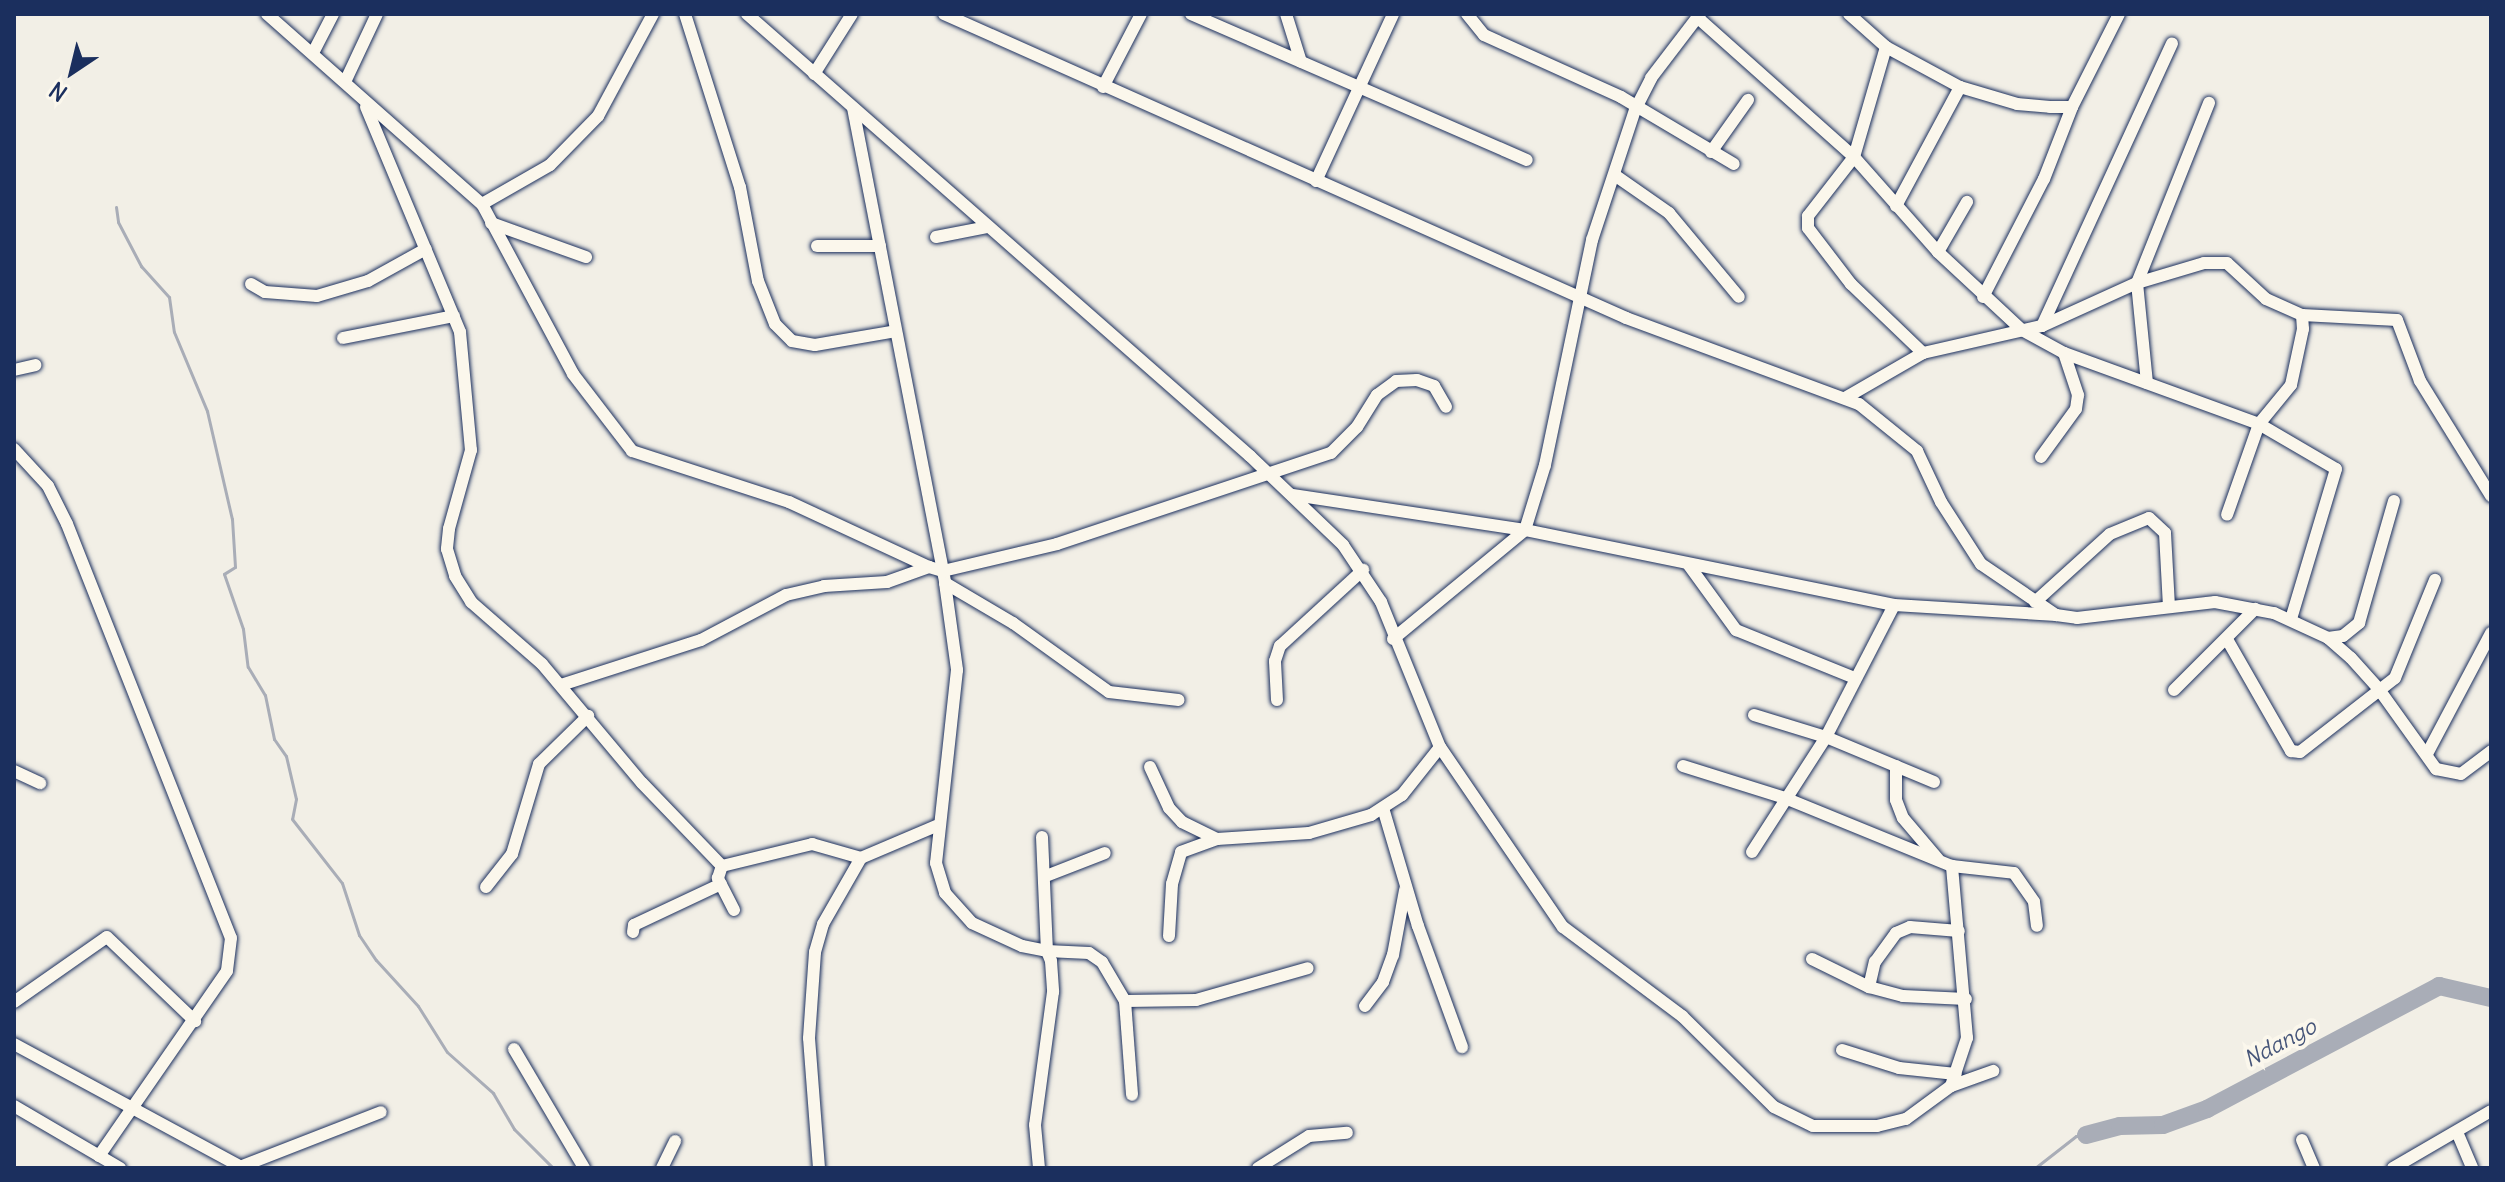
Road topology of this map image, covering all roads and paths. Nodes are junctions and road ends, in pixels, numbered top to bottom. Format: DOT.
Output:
graph roads {
  1 [pos="267,14"];
  2 [pos="333,14"];
  3 [pos="377,14"];
  4 [pos="653,14"];
  5 [pos="685,14"];
  6 [pos="747,14"];
  7 [pos="852,14"];
  8 [pos="944,14"];
  9 [pos="1141,14"];
  10 [pos="1191,14"];
  11 [pos="1286,14"];
  12 [pos="1393,14"];
  13 [pos="1467,14"];
  14 [pos="1849,14"];
  15 [pos="2119,14"];
  16 [pos="1699,16"];
  17 [pos="2172,44"];
  18 [pos="1886,47"];
  19 [pos="314,51"];
  20 [pos="1301,62"];
  21 [pos="814,74"];
  22 [pos="345,82"];
  23 [pos="1103,87"];
  24 [pos="1360,87"];
  25 [pos="1960,87"];
  26 [pos="1748,100"];
  27 [pos="2209,103"];
  28 [pos="365,104"];
  29 [pos="2072,107"];
  30 [pos="853,108"];
  31 [pos="1635,110"];
  32 [pos="1711,152"];
  33 [pos="1854,157"];
  34 [pos="1527,160"];
  35 [pos="1734,164"];
  36 [pos="1616,176"];
  37 [pos="1316,181"];
  38 [pos="1967,202"];
  39 [pos="482,204"];
  40 [pos="1896,206"];
  41 [pos="491,223"];
  42 [pos="988,227"];
  43 [pos="936,237"];
  44 [pos="817,246"];
  45 [pos="880,246"];
  46 [pos="426,249"];
  47 [pos="1938,252"];
  48 [pos="586,257"];
  49 [pos="2137,283"];
  50 [pos="251,284"];
  51 [pos="1578,295"];
  52 [pos="1739,297"];
  53 [pos="1983,297"];
  54 [pos="2302,315"];
  55 [pos="454,316"];
  56 [pos="2042,326"];
  57 [pos="2022,330"];
  58 [pos="896,331"];
  59 [pos="343,338"];
  60 [pos="1923,353"];
  61 [pos="2064,353"];
  62 [pos="35,365"];
  63 [pos="14,370"];
  64 [pos="2147,383"];
  65 [pos="1845,398"];
  66 [pos="1446,407"];
  67 [pos="2259,424"];
  68 [pos="14,449"];
  69 [pos="2041,457"];
  70 [pos="1270,474"];
  71 [pos="1293,495"];
  72 [pos="2491,496"];
  73 [pos="2394,501"];
  74 [pos="2227,515"];
  75 [pos="1525,530"];
  76 [pos="1688,564"];
  77 [pos="929,567"];
  78 [pos="1363,570"];
  79 [pos="944,577"];
  80 [pos="2435,580"];
  81 [pos="2035,602"];
  82 [pos="1894,605"];
  83 [pos="2169,606"];
  84 [pos="2255,609"];
  85 [pos="2056,615"];
  86 [pos="2291,619"];
  87 [pos="2491,633"];
  88 [pos="2328,638"];
  89 [pos="1393,639"];
  90 [pos="2228,641"];
  91 [pos="1855,678"];
  92 [pos="561,685"];
  93 [pos="2378,688"];
  94 [pos="2174,690"];
  95 [pos="1179,700"];
  96 [pos="1277,700"];
  97 [pos="1754,715"];
  98 [pos="588,716"];
  99 [pos="1826,737"];
  100 [pos="1440,747"];
  101 [pos="2491,751"];
  102 [pos="2427,754"];
  103 [pos="1683,766"];
  104 [pos="1896,766"];
  105 [pos="1150,767"];
  106 [pos="14,771"];
  107 [pos="1934,782"];
  108 [pos="40,783"];
  109 [pos="1785,798"];
  110 [pos="1383,808"];
  111 [pos="936,826"];
  112 [pos="1042,837"];
  113 [pos="1217,839"];
  114 [pos="1752,852"];
  115 [pos="1105,853"];
  116 [pos="861,858"];
  117 [pos="1946,863"];
  118 [pos="722,866"];
  119 [pos="1046,876"];
  120 [pos="721,884"];
  121 [pos="486,887"];
  122 [pos="1406,887"];
  123 [pos="734,910"];
  124 [pos="2037,926"];
  125 [pos="1959,931"];
  126 [pos="633,932"];
  127 [pos="1169,936"];
  128 [pos="1047,951"];
  129 [pos="1812,959"];
  130 [pos="1308,968"];
  131 [pos="1869,987"];
  132 [pos="1966,999"];
  133 [pos="1125,1001"];
  134 [pos="14,1002"];
  135 [pos="1365,1006"];
  136 [pos="195,1021"];
  137 [pos="14,1044"];
  138 [pos="1462,1047"];
  139 [pos="514,1049"];
  140 [pos="1842,1050"];
  141 [pos="1993,1071"];
  142 [pos="1954,1080"];
  143 [pos="1132,1095"];
  144 [pos="14,1106"];
  145 [pos="134,1107"];
  146 [pos="2491,1111"];
  147 [pos="381,1112"];
  148 [pos="2457,1132"];
  149 [pos="1347,1133"];
  150 [pos="2302,1140"];
  151 [pos="675,1141"];
  152 [pos="99,1156"];
  153 [pos="242,1167"];
  154 [pos="120,1168"];
  155 [pos="584,1168"];
  156 [pos="662,1168"];
  157 [pos="819,1168"];
  158 [pos="1039,1168"];
  159 [pos="1258,1168"];
  160 [pos="2314,1168"];
  161 [pos="2393,1168"];
  162 [pos="2472,1168"];
  1 -- 19 [label="street"];
  2 -- 19 [label="street"];
  3 -- 22 [label="street"];
  4 -- 39 [label="street"];
  5 -- 58 [label="street"];
  6 -- 21 [label="street"];
  7 -- 21 [label="street"];
  8 -- 23 [label="street"];
  9 -- 23 [label="street"];
  10 -- 20 [label="street"];
  11 -- 20 [label="street"];
  12 -- 24 [label="street"];
  13 -- 31 [label="street"];
  14 -- 18 [label="street"];
  15 -- 29 [label="street"];
  16 -- 31 [label="street"];
  16 -- 33 [label="street"];
  17 -- 56 [label="street"];
  18 -- 25 [label="street"];
  18 -- 33 [label="street"];
  19 -- 22 [label="street"];
  20 -- 24 [label="street"];
  21 -- 30 [label="street"];
  22 -- 28 [label="street"];
  23 -- 37 [label="street"];
  24 -- 34 [label="street"];
  24 -- 37 [label="street"];
  25 -- 29 [label="street"];
  25 -- 40 [label="street"];
  26 -- 32 [label="street"];
  27 -- 49 [label="street"];
  28 -- 39 [label="street"];
  28 -- 46 [label="street"];
  29 -- 53 [label="street"];
  30 -- 42 [label="street"];
  30 -- 45 [label="street"];
  31 -- 32 [label="street"];
  31 -- 36 [label="street"];
  32 -- 35 [label="street"];
  33 -- 40 [label="street"];
  33 -- 60 [label="street"];
  36 -- 51 [label="street"];
  36 -- 52 [label="street"];
  37 -- 51 [label="street"];
  38 -- 47 [label="street"];
  39 -- 41 [label="street"];
  40 -- 47 [label="street"];
  41 -- 48 [label="street"];
  41 -- 77 [label="street"];
  42 -- 43 [label="street"];
  42 -- 70 [label="street"];
  44 -- 45 [label="street"];
  45 -- 58 [label="street"];
  46 -- 50 [label="street"];
  46 -- 55 [label="street"];
  47 -- 53 [label="street"];
  49 -- 54 [label="street"];
  49 -- 56 [label="street"];
  49 -- 64 [label="street"];
  51 -- 65 [label="street"];
  51 -- 75 [label="street"];
  53 -- 57 [label="street"];
  54 -- 67 [label="street"];
  54 -- 72 [label="street"];
  55 -- 59 [label="street"];
  55 -- 92 [label="street"];
  56 -- 57 [label="street"];
  57 -- 60 [label="street"];
  57 -- 61 [label="street"];
  58 -- 79 [label="street"];
  60 -- 65 [label="street"];
  61 -- 64 [label="street"];
  61 -- 69 [label="street"];
  62 -- 63 [label="street"];
  64 -- 67 [label="street"];
  65 -- 81 [label="street"];
  66 -- 70 [label="street"];
  67 -- 74 [label="street"];
  67 -- 86 [label="street"];
  68 -- 136 [label="street"];
  70 -- 71 [label="street"];
  70 -- 79 [label="street"];
  71 -- 75 [label="street"];
  71 -- 78 [label="street"];
  73 -- 88 [label="street"];
  75 -- 76 [label="street"];
  75 -- 89 [label="street"];
  76 -- 82 [label="street"];
  76 -- 91 [label="street"];
  77 -- 79 [label="street"];
  77 -- 92 [label="street"];
  78 -- 89 [label="street"];
  78 -- 96 [label="street"];
  79 -- 95 [label="street"];
  79 -- 111 [label="street"];
  80 -- 93 [label="street"];
  81 -- 83 [label="street"];
  81 -- 85 [label="street"];
  82 -- 85 [label="street"];
  82 -- 91 [label="street"];
  83 -- 84 [label="street"];
  83 -- 85 [label="street"];
  84 -- 86 [label="street"];
  84 -- 90 [label="street"];
  86 -- 88 [label="street"];
  87 -- 102 [label="street"];
  88 -- 93 [label="street"];
  89 -- 100 [label="street"];
  90 -- 93 [label="street"];
  90 -- 94 [label="street"];
  91 -- 99 [label="street"];
  92 -- 98 [label="street"];
  93 -- 102 [label="street"];
  97 -- 99 [label="street"];
  98 -- 118 [label="street"];
  98 -- 121 [label="street"];
  99 -- 104 [label="street"];
  99 -- 109 [label="street"];
  100 -- 110 [label="street"];
  100 -- 142 [label="street"];
  101 -- 102 [label="street"];
  103 -- 109 [label="street"];
  104 -- 107 [label="street"];
  104 -- 117 [label="street"];
  105 -- 113 [label="street"];
  106 -- 108 [label="street"];
  109 -- 114 [label="street"];
  109 -- 117 [label="street"];
  110 -- 113 [label="street"];
  110 -- 122 [label="street"];
  111 -- 116 [label="street"];
  111 -- 128 [label="street"];
  112 -- 119 [label="street"];
  113 -- 127 [label="street"];
  115 -- 119 [label="street"];
  116 -- 118 [label="street"];
  116 -- 157 [label="street"];
  117 -- 124 [label="street"];
  117 -- 125 [label="street"];
  118 -- 120 [label="street"];
  119 -- 128 [label="street"];
  120 -- 123 [label="street"];
  120 -- 126 [label="street"];
  122 -- 135 [label="street"];
  122 -- 138 [label="street"];
  125 -- 131 [label="street"];
  125 -- 132 [label="street"];
  128 -- 133 [label="street"];
  128 -- 158 [label="street"];
  129 -- 131 [label="street"];
  130 -- 133 [label="street"];
  131 -- 132 [label="street"];
  132 -- 142 [label="street"];
  133 -- 143 [label="street"];
  134 -- 136 [label="street"];
  136 -- 145 [label="street"];
  137 -- 145 [label="street"];
  139 -- 155 [label="street"];
  140 -- 142 [label="street"];
  141 -- 142 [label="street"];
  144 -- 152 [label="street"];
  145 -- 152 [label="street"];
  145 -- 153 [label="street"];
  146 -- 148 [label="street"];
  147 -- 153 [label="street"];
  148 -- 161 [label="street"];
  148 -- 162 [label="street"];
  149 -- 159 [label="street"];
  150 -- 160 [label="street"];
  151 -- 156 [label="street"];
  152 -- 154 [label="street"];
}
